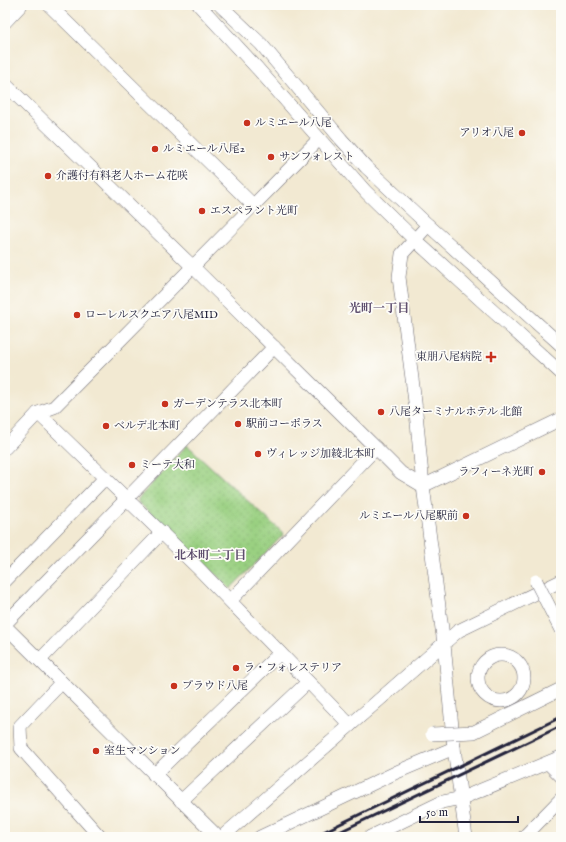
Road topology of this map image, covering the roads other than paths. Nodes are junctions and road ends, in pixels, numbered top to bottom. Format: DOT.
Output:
graph roads {
  1 [pos="21,5"];
  2 [pos="49,5"];
  3 [pos="199,5"];
  4 [pos="220,5"];
  5 [pos="5,22"];
  6 [pos="5,84"];
  7 [pos="319,139"];
  8 [pos="253,205"];
  9 [pos="428,225"];
  10 [pos="414,240"];
  11 [pos="192,266"];
  12 [pos="561,345"];
  13 [pos="274,347"];
  14 [pos="561,373"];
  15 [pos="38,413"];
  16 [pos="561,419"];
  17 [pos="5,448"];
  18 [pos="376,448"];
  19 [pos="105,478"];
  20 [pos="423,486"];
  21 [pos="127,499"];
  22 [pos="162,532"];
  23 [pos="5,581"];
  24 [pos="536,581"];
  25 [pos="561,581"];
  26 [pos="231,600"];
  27 [pos="5,625"];
  28 [pos="561,630"];
  29 [pos="444,644"];
  30 [pos="280,653"];
  31 [pos="40,660"];
  32 [pos="61,682"];
  33 [pos="308,682"];
  34 [pos="561,689"];
  35 [pos="350,725"];
  36 [pos="432,734"];
  37 [pos="454,748"];
  38 [pos="561,757"];
  39 [pos="548,763"];
  40 [pos="154,775"];
  41 [pos="561,776"];
  42 [pos="462,798"];
  43 [pos="561,800"];
  44 [pos="181,801"];
  45 [pos="100,837"];
  46 [pos="218,837"];
  47 [pos="222,837"];
  48 [pos="260,837"];
  49 [pos="370,837"];
  50 [pos="466,837"];
  51 [pos="524,837"];
  1 -- 5 [label="street"];
  2 -- 8 [label="street"];
  3 -- 7 [label="street"];
  4 -- 9 [label="street"];
  6 -- 11 [label="street"];
  7 -- 8 [label="street"];
  7 -- 10 [label="street"];
  8 -- 11 [label="street"];
  9 -- 10 [label="street"];
  9 -- 12 [label="street"];
  10 -- 14 [label="street"];
  10 -- 20 [label="street"];
  11 -- 13 [label="street"];
  11 -- 15 [label="street"];
  13 -- 18 [label="street"];
  13 -- 21 [label="street"];
  15 -- 17 [label="street"];
  15 -- 19 [label="street"];
  16 -- 20 [label="street"];
  18 -- 20 [label="street"];
  18 -- 26 [label="street"];
  19 -- 21 [label="street"];
  19 -- 23 [label="street"];
  20 -- 29 [label="street"];
  21 -- 22 [label="street"];
  21 -- 27 [label="street"];
  22 -- 26 [label="street"];
  22 -- 31 [label="street"];
  24 -- 28 [label="street, bridge"];
  25 -- 29 [label="street"];
  26 -- 30 [label="street"];
  27 -- 31 [label="street"];
  29 -- 35 [label="street"];
  29 -- 37 [label="street"];
  30 -- 33 [label="street"];
  30 -- 40 [label="street"];
  31 -- 32 [label="street"];
  32 -- 40 [label="street"];
  32 -- 45 [label="street"];
  33 -- 35 [label="street"];
  33 -- 44 [label="street"];
  34 -- 36 [label="street, bridge"];
  35 -- 47 [label="street"];
  37 -- 42 [label="street"];
  37 -- 48 [label="street"];
  38 -- 39 [label="street"];
  39 -- 41 [label="street"];
  39 -- 42 [label="street"];
  40 -- 44 [label="street"];
  42 -- 49 [label="street"];
  42 -- 50 [label="street"];
  43 -- 51 [label="street"];
  44 -- 46 [label="street"];
}
